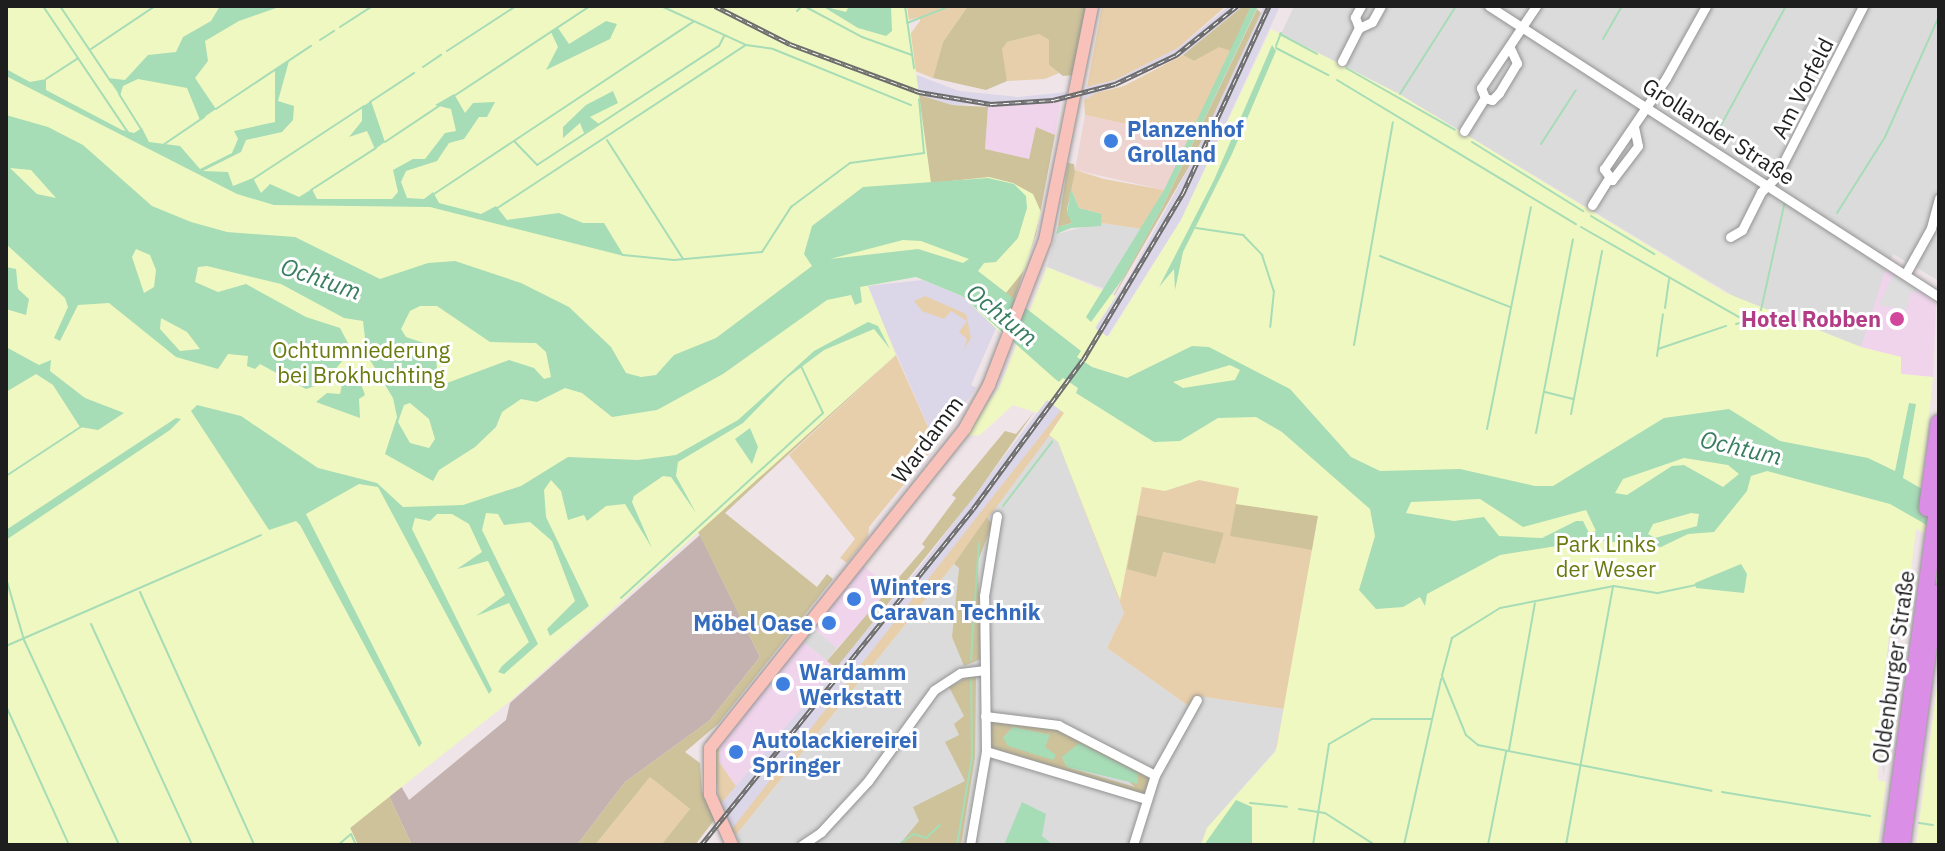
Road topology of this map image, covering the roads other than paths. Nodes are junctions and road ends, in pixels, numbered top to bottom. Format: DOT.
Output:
graph roads {
  1 [pos="1092,6"];
  2 [pos="1361,6"];
  3 [pos="1381,6"];
  4 [pos="1489,6"];
  5 [pos="1536,6"];
  6 [pos="1706,6"];
  7 [pos="1863,6"];
  8 [pos="1523,27"];
  9 [pos="1359,28"];
  10 [pos="1510,48"];
  11 [pos="1342,61"];
  12 [pos="1485,98"];
  13 [pos="1647,106"];
  14 [pos="1634,127"];
  15 [pos="1464,131"];
  16 [pos="1609,178"];
  17 [pos="1769,185"];
  18 [pos="1939,198"];
  19 [pos="1592,205"];
  20 [pos="1730,237"];
  21 [pos="1906,273"];
  22 [pos="1935,288"];
  23 [pos="1939,297"];
  24 [pos="1939,423"];
  25 [pos="1934,491"];
  26 [pos="997,516"];
  27 [pos="1939,572"];
  28 [pos="1930,625"];
  29 [pos="983,670"];
  30 [pos="1197,700"];
  31 [pos="985,716"];
  32 [pos="986,751"];
  33 [pos="1155,775"];
  34 [pos="1146,799"];
  35 [pos="732,845"];
  36 [pos="802,845"];
  37 [pos="970,845"];
  38 [pos="1133,845"];
  39 [pos="1891,845"];
  40 [pos="1902,845"];
  1 -- 35 [label="street, Wardamm"];
  2 -- 9 [label="street"];
  3 -- 9 [label="street"];
  4 -- 8 [label="street, Grollander Straße"];
  5 -- 8 [label="street"];
  6 -- 13 [label="street"];
  7 -- 17 [label="street, Am Vorfeld"];
  8 -- 10 [label="street"];
  8 -- 13 [label="street, Grollander Straße"];
  9 -- 11 [label="street"];
  10 -- 12 [label="street"];
  10 -- 12 [label="street"];
  12 -- 15 [label="street"];
  13 -- 14 [label="street"];
  13 -- 17 [label="street, Grollander Straße"];
  14 -- 16 [label="street"];
  14 -- 16 [label="street"];
  16 -- 19 [label="street"];
  17 -- 20 [label="street, Am Vorfeld"];
  17 -- 21 [label="street, Grollander Straße"];
  18 -- 21 [label="street"];
  21 -- 22 [label="street, Grollander Straße"];
  22 -- 23 [label="street, Grollander Straße"];
  24 -- 25 [label="highway, Oldenburger Straße"];
  25 -- 28 [label="highway, Oldenburger Straße"];
  26 -- 29 [label="street"];
  27 -- 28 [label="highway, Oldenburger Straße"];
  28 -- 39 [label="highway, Oldenburger Straße"];
  28 -- 40 [label="highway, Oldenburger Straße"];
  29 -- 31 [label="street"];
  29 -- 36 [label="street"];
  30 -- 33 [label="street"];
  31 -- 32 [label="street"];
  31 -- 33 [label="street"];
  32 -- 34 [label="street"];
  32 -- 37 [label="street"];
  33 -- 34 [label="street"];
  34 -- 38 [label="street"];
}
